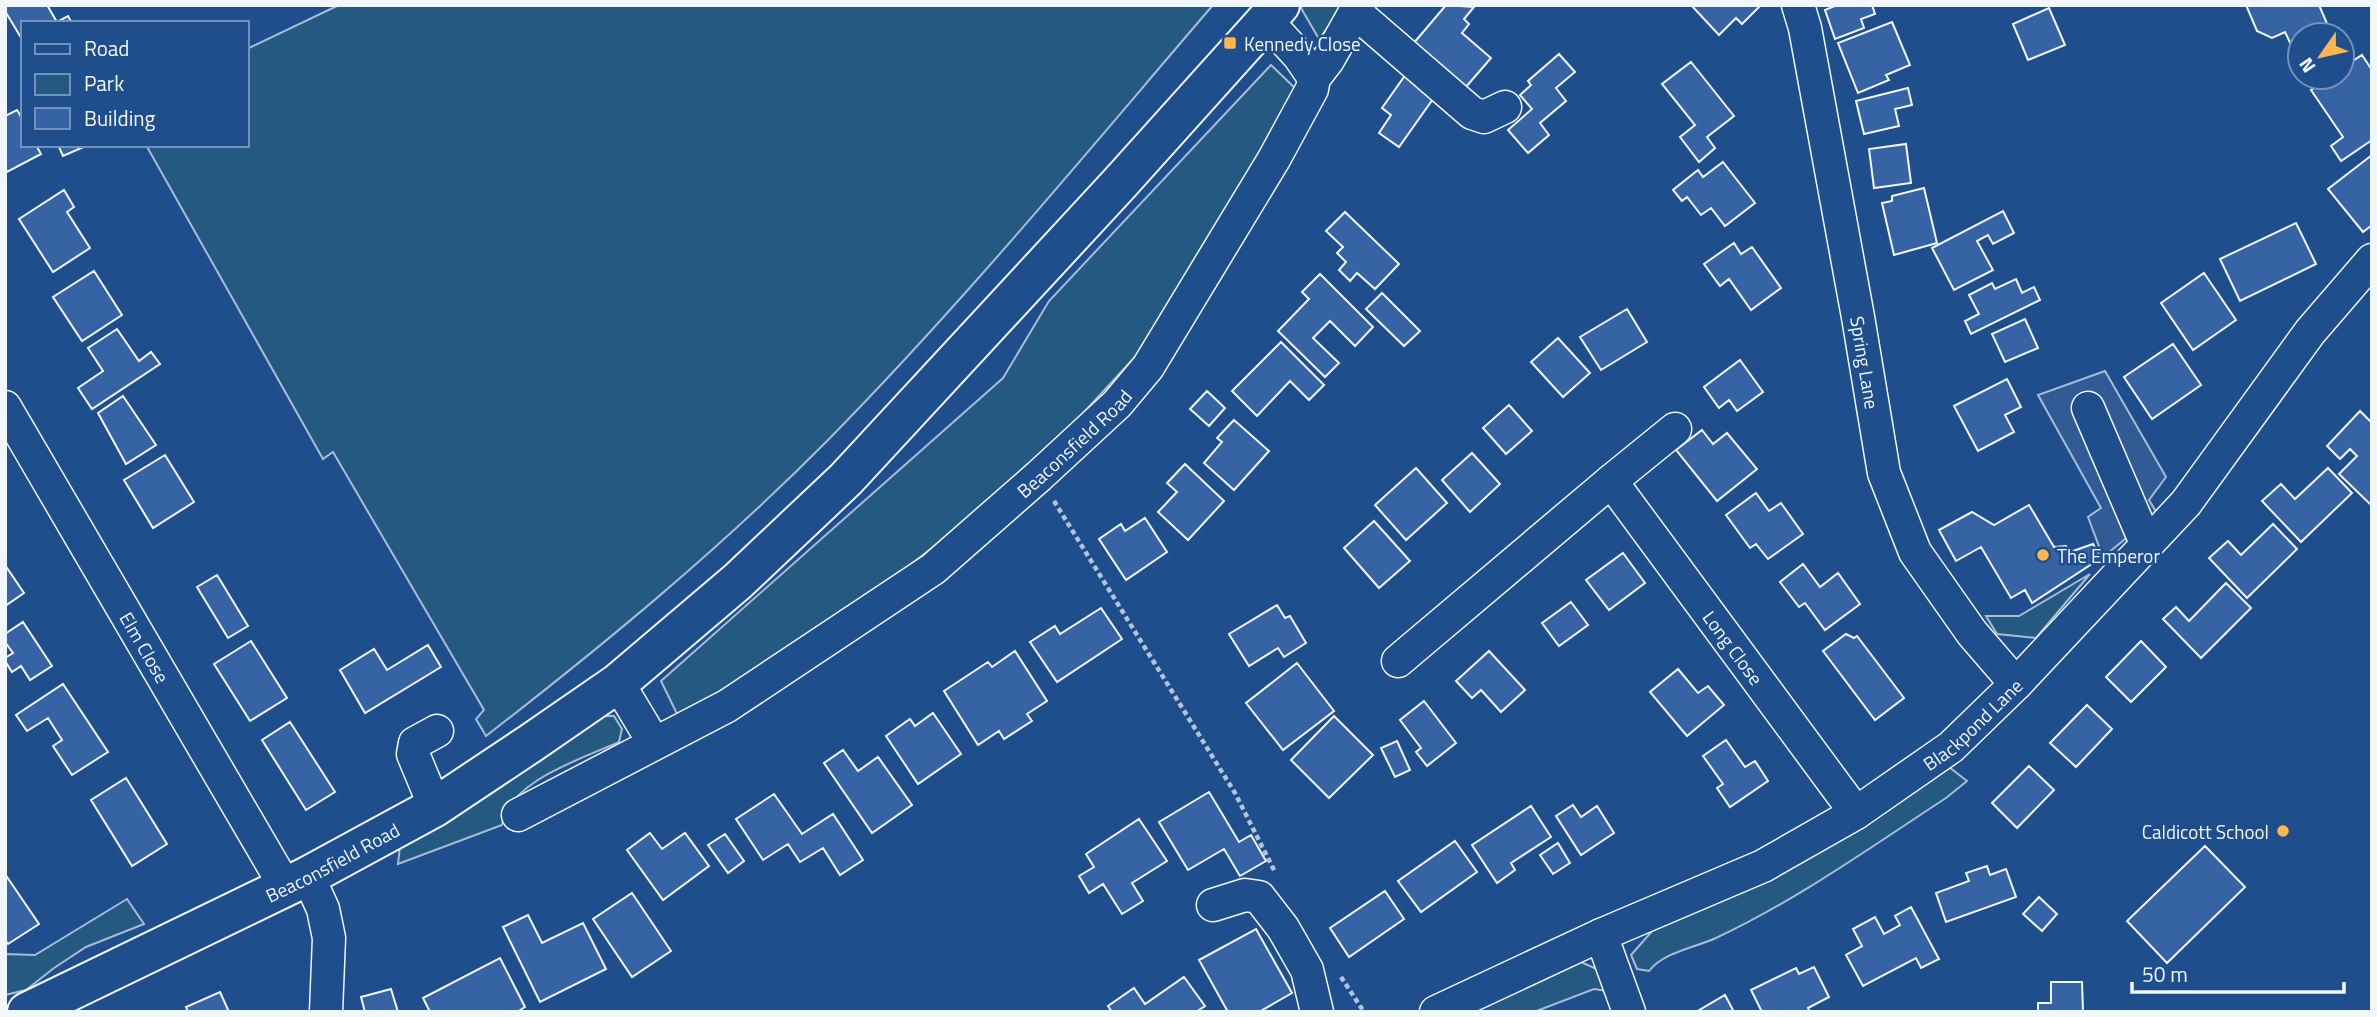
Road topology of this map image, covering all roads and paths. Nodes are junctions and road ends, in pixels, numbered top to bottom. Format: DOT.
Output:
graph roads {
  1 [pos="1798,5"];
  2 [pos="1357,9"];
  3 [pos="1272,12"];
  4 [pos="1314,78"];
  5 [pos="1505,107"];
  6 [pos="2372,260"];
  7 [pos="5,407"];
  8 [pos="2088,408"];
  9 [pos="1675,429"];
  10 [pos="1038,476"];
  11 [pos="1611,481"];
  12 [pos="2146,543"];
  13 [pos="1398,661"];
  14 [pos="618,682"];
  15 [pos="2017,684"];
  16 [pos="437,731"];
  17 [pos="654,743"];
  18 [pos="435,807"];
  19 [pos="1856,813"];
  20 [pos="518,815"];
  21 [pos="297,881"];
  22 [pos="1280,882"];
  23 [pos="1213,905"];
  24 [pos="1601,935"];
  25 [pos="1337,971"];
  26 [pos="27,1012"];
  27 [pos="326,1012"];
  28 [pos="1317,1012"];
  29 [pos="1364,1012"];
  30 [pos="1436,1012"];
  31 [pos="1629,1012"];
  1 -- 15 [label="street, Spring Lane"];
  2 -- 4 [label="street"];
  2 -- 5 [label="street"];
  3 -- 4 [label="street, Beaconsfield Road"];
  3 -- 14 [label="main road, Beaconsfield Road"];
  4 -- 10 [label="street, Beaconsfield Road"];
  6 -- 12 [label="street, Blackpond Lane"];
  7 -- 21 [label="street, Elm Close"];
  8 -- 12 [label="street"];
  9 -- 11 [label="street"];
  10 -- 17 [label="street, Beaconsfield Road"];
  10 -- 22 [label="path"];
  11 -- 13 [label="street"];
  11 -- 19 [label="street, Long Close"];
  12 -- 15 [label="street, Blackpond Lane"];
  14 -- 17 [label="street"];
  14 -- 18 [label="main road, Beaconsfield Road"];
  15 -- 19 [label="street, Blackpond Lane"];
  16 -- 18 [label="street"];
  17 -- 20 [label="street, Beaconsfield Road"];
  18 -- 21 [label="main road, Beaconsfield Road"];
  19 -- 24 [label="street, Blackpond Lane"];
  21 -- 26 [label="main road, Beaconsfield Road"];
  21 -- 27 [label="street"];
  23 -- 28 [label="street"];
  24 -- 30 [label="street, Blackpond Lane"];
  24 -- 31 [label="street"];
  25 -- 29 [label="path"];
}
